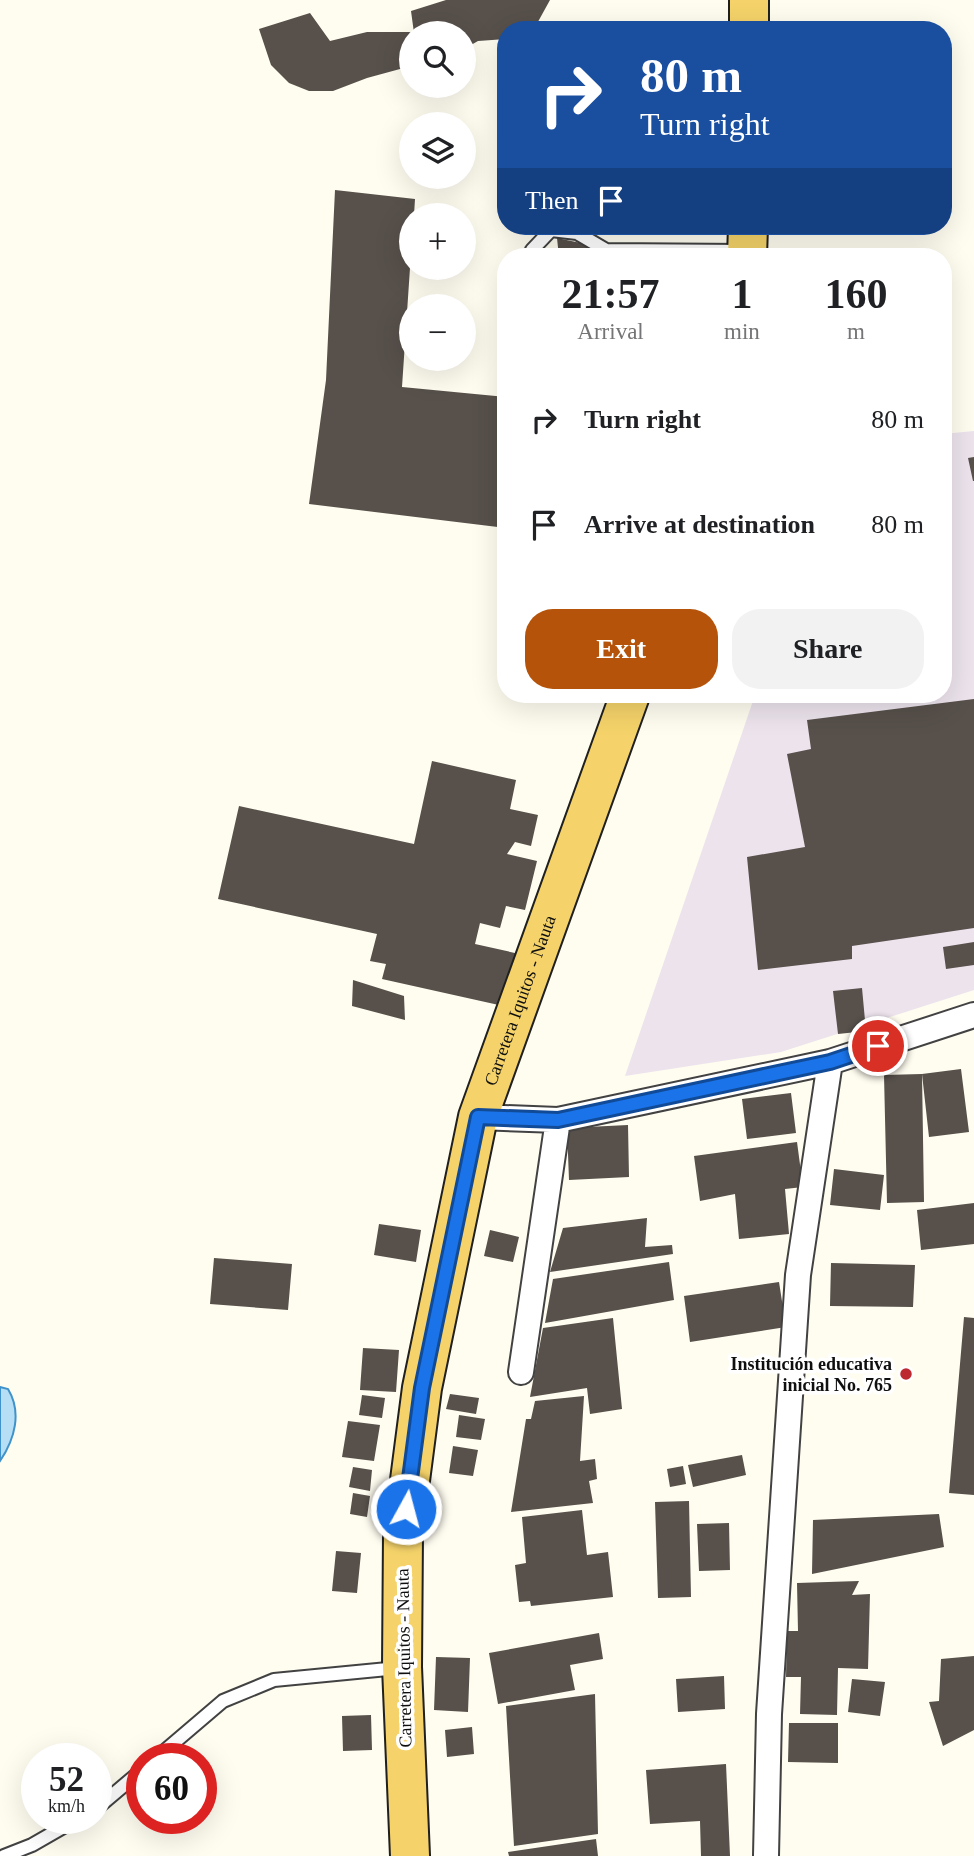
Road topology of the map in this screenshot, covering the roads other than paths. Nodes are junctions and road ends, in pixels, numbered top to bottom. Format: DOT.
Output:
graph roads {
  1 [pos="749,0"];
  2 [pos="749,21"];
  3 [pos="546,235"];
  4 [pos="581,235"];
  5 [pos="748,245"];
  6 [pos="534,248"];
  7 [pos="603,248"];
  8 [pos="663,248"];
  9 [pos="628,703"];
  10 [pos="974,1015"];
  11 [pos="830,1062"];
  12 [pos="478,1117"];
  13 [pos="558,1120"];
  14 [pos="521,1372"];
  15 [pos="402,1667"];
  16 [pos="174,1743"];
  17 [pos="126,1784"];
  18 [pos="112,1795"];
  19 [pos="51,1834"];
  20 [pos="4,1856"];
  21 [pos="410,1856"];
  22 [pos="766,1856"];
  1 -- 2 [label="main road"];
  3 -- 6 [label="lane"];
  4 -- 7 [label="lane"];
  5 -- 8 [label="lane"];
  9 -- 12 [label="main road, Carretera Iquitos - Nauta"];
  10 -- 11 [label="street"];
  11 -- 13 [label="street"];
  11 -- 22 [label="street"];
  12 -- 13 [label="street"];
  12 -- 15 [label="main road, Carretera Iquitos - Nauta"];
  13 -- 14 [label="street"];
  15 -- 16 [label="lane"];
  15 -- 21 [label="main road, Carretera Iquitos - Nauta"];
  17 -- 18 [label="lane"];
  19 -- 20 [label="lane"];
}
